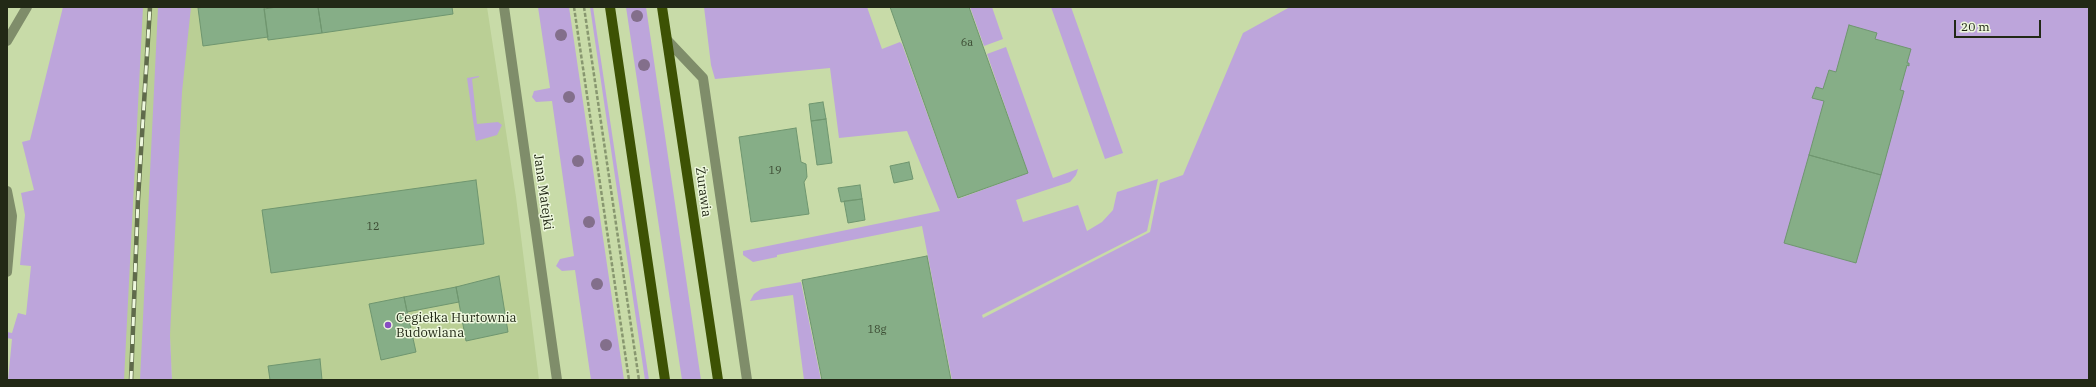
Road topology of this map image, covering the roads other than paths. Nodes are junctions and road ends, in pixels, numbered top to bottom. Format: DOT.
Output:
graph roads {
  1 [pos="27,7"];
  2 [pos="504,7"];
  3 [pos="610,7"];
  4 [pos="662,7"];
  5 [pos="667,40"];
  6 [pos="7,41"];
  7 [pos="7,191"];
  8 [pos="7,272"];
  9 [pos="557,380"];
  10 [pos="665,380"];
  11 [pos="718,380"];
  12 [pos="748,380"];
  1 -- 6 [label="street"];
  2 -- 9 [label="street, Jana Matejki"];
  3 -- 10 [label="main road"];
  4 -- 5 [label="main road, Żurawia"];
  5 -- 11 [label="main road, Żurawia"];
  5 -- 12 [label="street"];
  7 -- 8 [label="street"];
}
